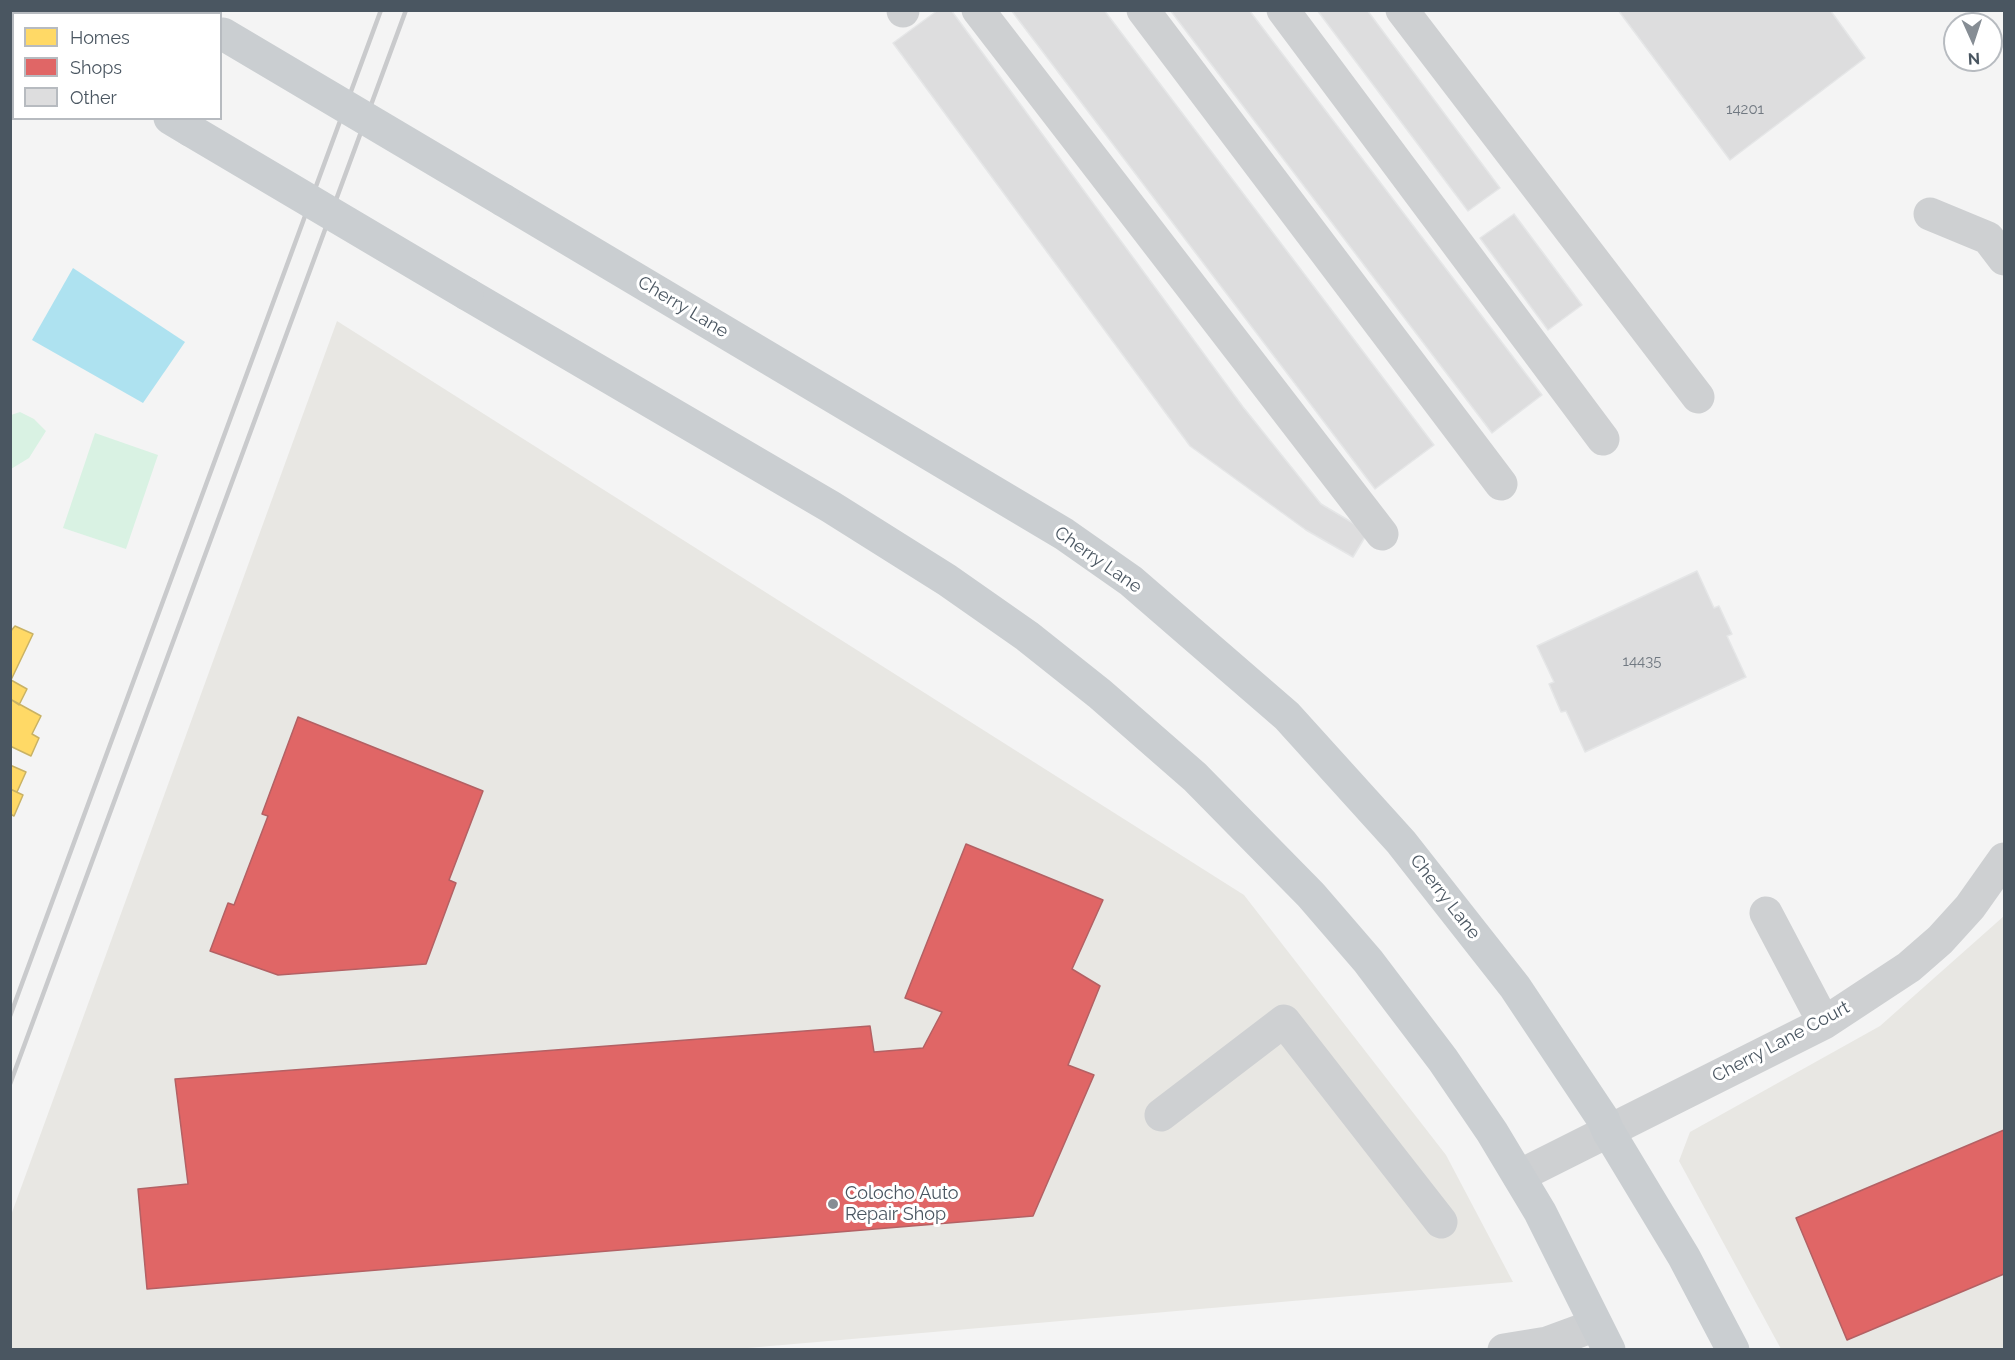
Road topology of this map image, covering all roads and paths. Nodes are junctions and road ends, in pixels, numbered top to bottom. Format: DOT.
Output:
graph roads {
  1 [pos="978,10"];
  2 [pos="1143,10"];
  3 [pos="1283,10"];
  4 [pos="1402,10"];
  5 [pos="222,33"];
  6 [pos="180,124"];
  7 [pos="1930,214"];
  8 [pos="2004,259"];
  9 [pos="1698,397"];
  10 [pos="1603,439"];
  11 [pos="1501,484"];
  12 [pos="1382,534"];
  13 [pos="2004,859"];
  14 [pos="1766,913"];
  15 [pos="1824,1023"];
  16 [pos="1161,1115"];
  17 [pos="1608,1131"];
  18 [pos="1519,1176"];
  19 [pos="1441,1222"];
  20 [pos="1603,1337"];
  21 [pos="1512,1349"];
  22 [pos="1733,1350"];
  1 -- 12 [label="street"];
  2 -- 11 [label="street"];
  3 -- 10 [label="street"];
  4 -- 9 [label="street"];
  5 -- 17 [label="main road, Cherry Lane, bridge"];
  6 -- 18 [label="main road, bridge"];
  7 -- 8 [label="street"];
  13 -- 15 [label="street, Cherry Lane Court"];
  14 -- 15 [label="street"];
  15 -- 17 [label="street, Cherry Lane Court"];
  16 -- 19 [label="street"];
  17 -- 18 [label="street, Cherry Lane Court"];
  17 -- 22 [label="main road, Cherry Lane"];
  18 -- 20 [label="main road"];
  20 -- 21 [label="street"];
}
